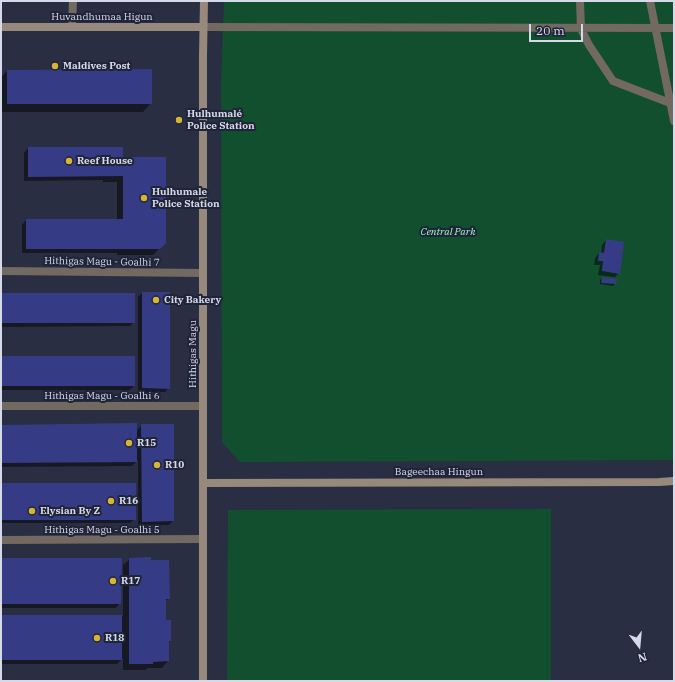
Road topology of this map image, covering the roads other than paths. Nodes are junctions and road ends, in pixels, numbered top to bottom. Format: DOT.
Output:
graph roads {
  1 [pos="73,1"];
  2 [pos="204,1"];
  3 [pos="580,1"];
  4 [pos="650,1"];
  5 [pos="1,27"];
  6 [pos="72,27"];
  7 [pos="203,27"];
  8 [pos="581,28"];
  9 [pos="655,28"];
  10 [pos="674,28"];
  11 [pos="670,103"];
  12 [pos="674,121"];
  13 [pos="1,271"];
  14 [pos="203,273"];
  15 [pos="1,406"];
  16 [pos="203,406"];
  17 [pos="674,481"];
  18 [pos="203,483"];
  19 [pos="1,540"];
  20 [pos="203,540"];
  21 [pos="203,681"];
  1 -- 6 [label="street"];
  2 -- 7 [label="street"];
  3 -- 8 [label="street"];
  4 -- 9 [label="street"];
  5 -- 6 [label="street, Huvandhumaa Higun"];
  6 -- 7 [label="street, Huvandhumaa Higun"];
  7 -- 8 [label="street"];
  7 -- 14 [label="street, Hithigas Magu"];
  8 -- 9 [label="street"];
  8 -- 11 [label="street"];
  9 -- 10 [label="street"];
  9 -- 11 [label="street"];
  11 -- 12 [label="street"];
  13 -- 14 [label="street, Hithigas Magu - Goalhi 7"];
  14 -- 16 [label="street, Hithigas Magu"];
  15 -- 16 [label="street, Hithigas Magu - Goalhi 6"];
  16 -- 18 [label="street, Hithigas Magu"];
  17 -- 18 [label="street, Bageechaa Hingun"];
  18 -- 20 [label="street, Hithigas Magu"];
  19 -- 20 [label="street, Hithigas Magu - Goalhi 5"];
  20 -- 21 [label="street, Hithigas Magu"];
}
